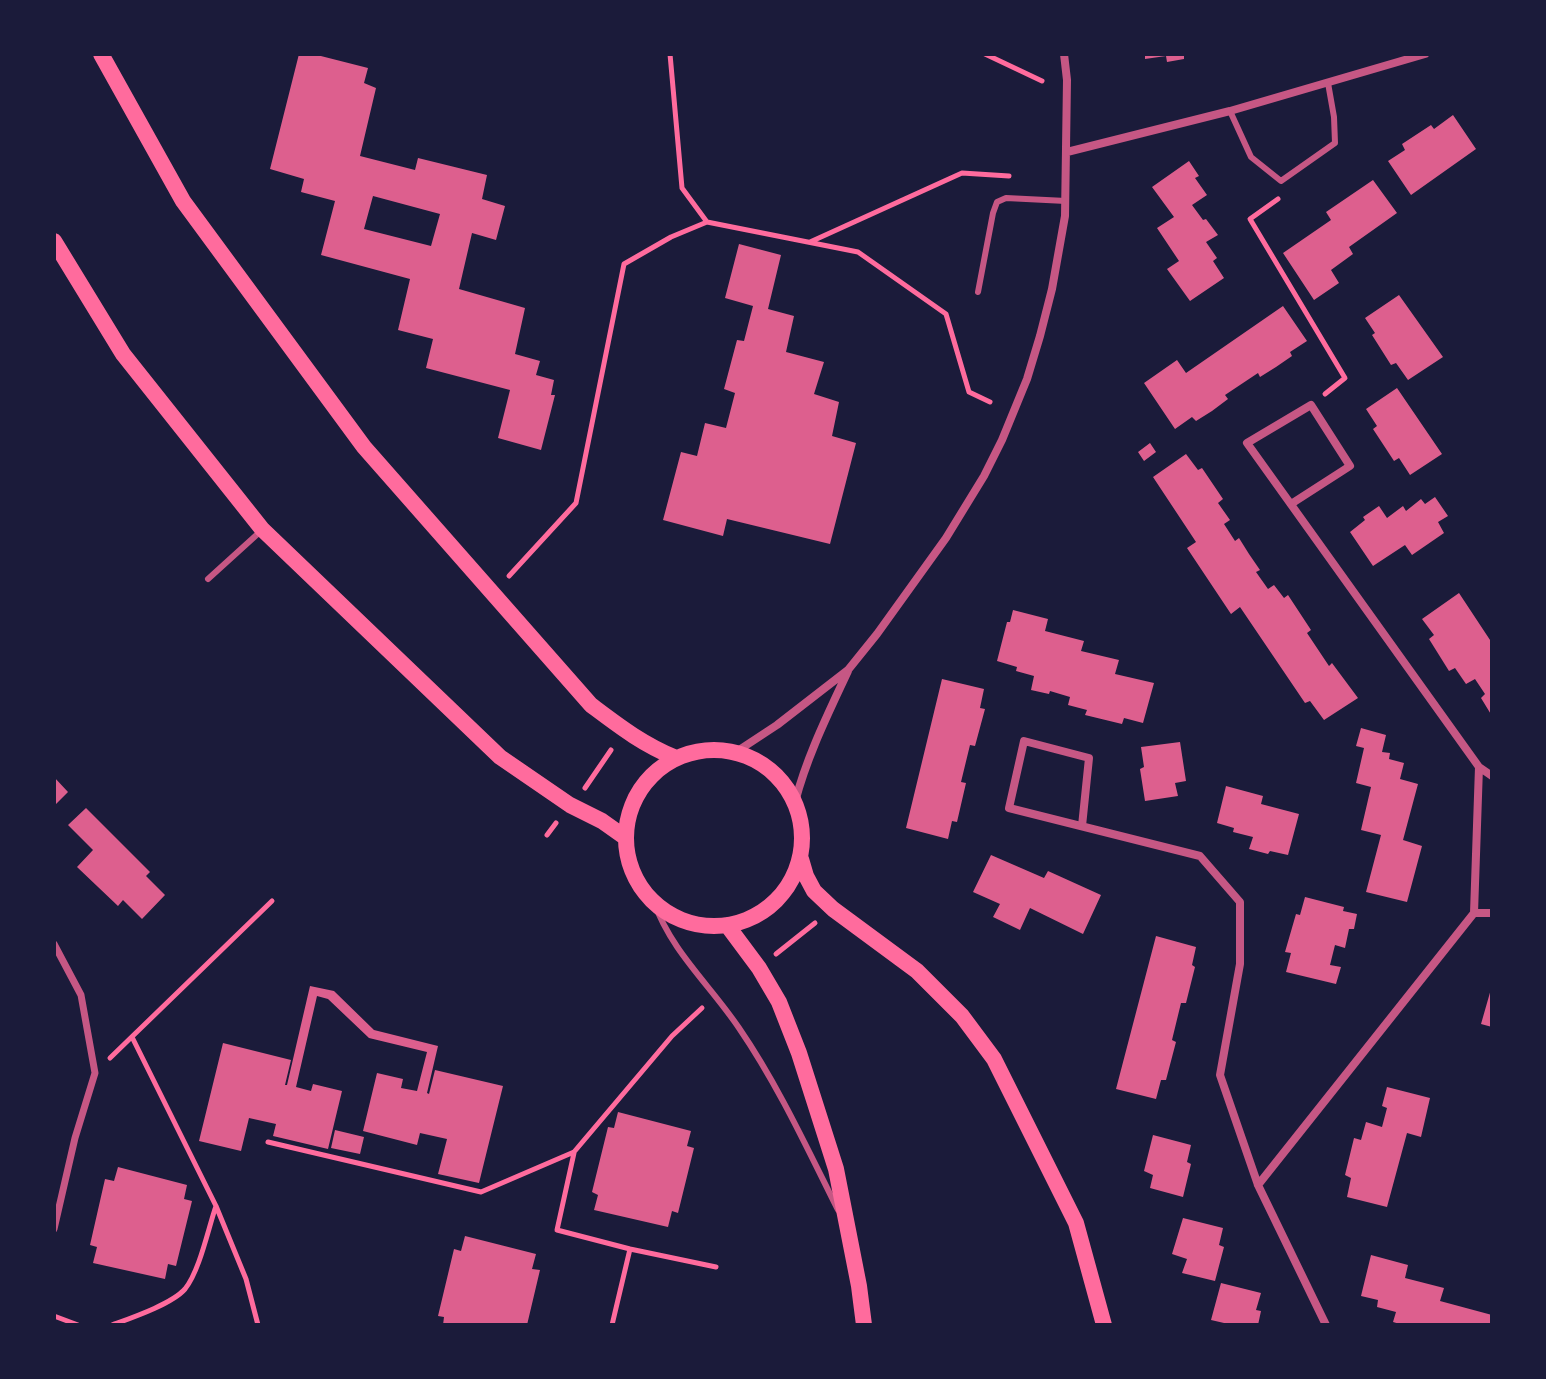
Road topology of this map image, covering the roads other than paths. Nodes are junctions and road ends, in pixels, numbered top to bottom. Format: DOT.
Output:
graph roads {
  1 [pos="101,54"];
  2 [pos="1064,54"];
  3 [pos="1425,54"];
  4 [pos="1328,83"];
  5 [pos="1230,111"];
  6 [pos="1067,152"];
  7 [pos="1066,201"];
  8 [pos="54,241"];
  9 [pos="978,292"];
  10 [pos="1291,504"];
  11 [pos="262,529"];
  12 [pos="208,579"];
  13 [pos="848,670"];
  14 [pos="736,752"];
  15 [pos="676,758"];
  16 [pos="1479,767"];
  17 [pos="1492,776"];
  18 [pos="795,802"];
  19 [pos="1082,826"];
  20 [pos="626,838"];
  21 [pos="801,859"];
  22 [pos="654,902"];
  23 [pos="1474,913"];
  24 [pos="1492,913"];
  25 [pos="727,925"];
  26 [pos="54,944"];
  27 [pos="1258,1185"];
  28 [pos="54,1229"];
  29 [pos="848,1230"];
  30 [pos="864,1325"];
  31 [pos="1104,1325"];
  32 [pos="1326,1325"];
  1 -- 15 [label="main road"];
  2 -- 6 [label="street"];
  3 -- 4 [label="street"];
  4 -- 5 [label="street"];
  4 -- 5 [label="lane"];
  5 -- 6 [label="street"];
  6 -- 7 [label="street"];
  7 -- 9 [label="lane"];
  7 -- 13 [label="street"];
  8 -- 11 [label="main road"];
  10 -- 10 [label="street"];
  10 -- 16 [label="street"];
  11 -- 12 [label="lane"];
  11 -- 20 [label="main road"];
  13 -- 14 [label="street"];
  13 -- 18 [label="street"];
  14 -- 15 [label="main road"];
  14 -- 18 [label="main road"];
  15 -- 20 [label="main road"];
  16 -- 17 [label="street"];
  16 -- 23 [label="street"];
  18 -- 21 [label="main road"];
  19 -- 19 [label="street"];
  19 -- 27 [label="street"];
  20 -- 22 [label="main road"];
  21 -- 25 [label="main road"];
  21 -- 31 [label="main road"];
  22 -- 25 [label="main road"];
  22 -- 29 [label="lane"];
  23 -- 24 [label="street"];
  23 -- 27 [label="street"];
  25 -- 29 [label="main road"];
  26 -- 28 [label="street"];
  27 -- 32 [label="street"];
  29 -- 30 [label="main road"];
}
